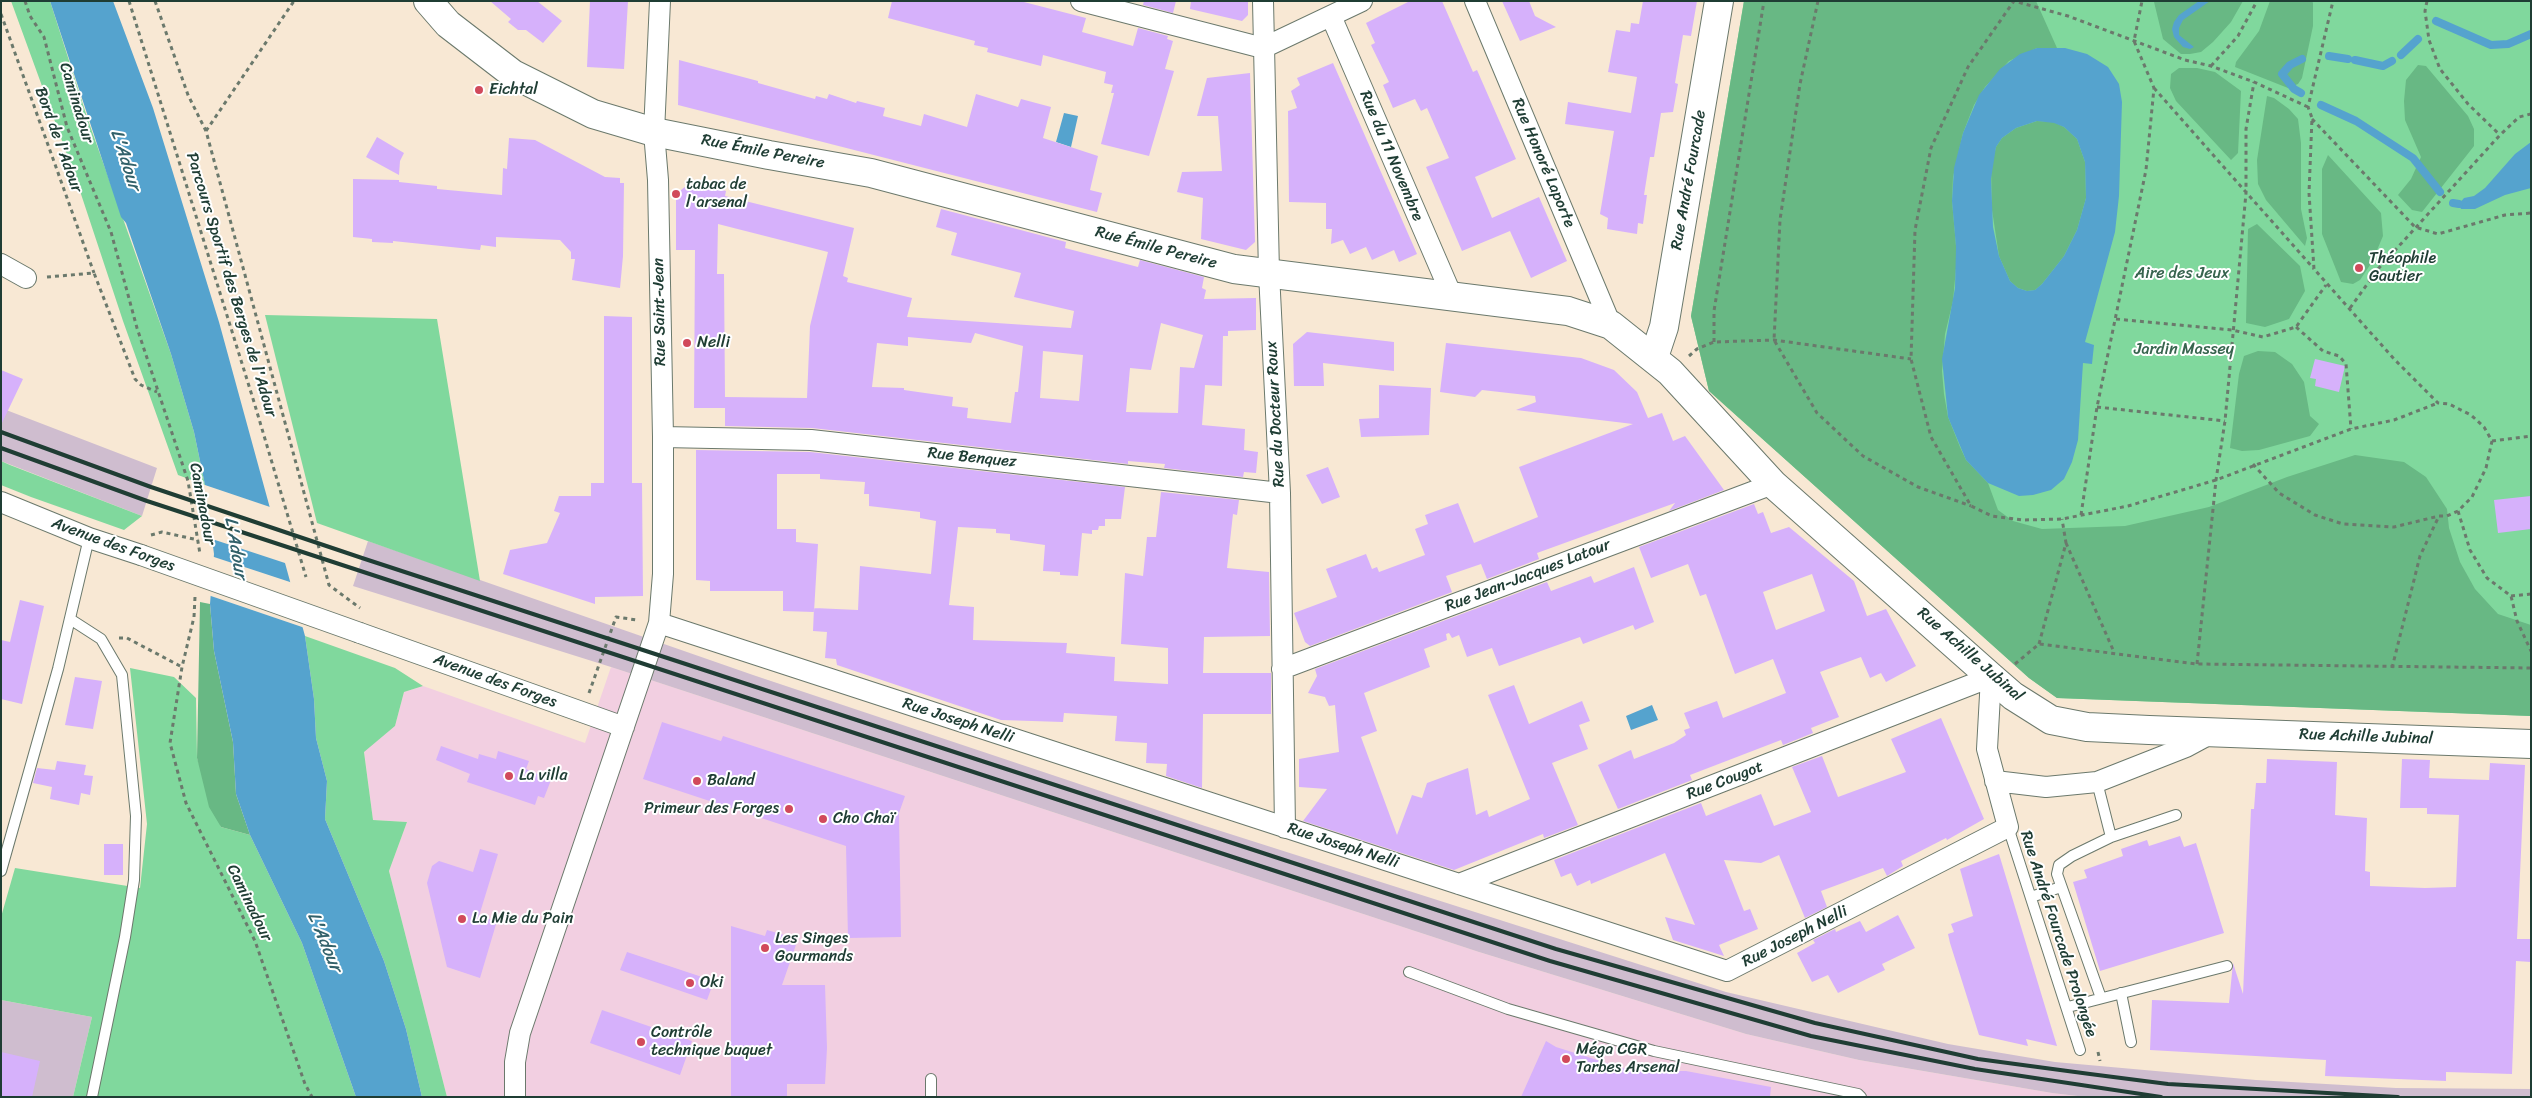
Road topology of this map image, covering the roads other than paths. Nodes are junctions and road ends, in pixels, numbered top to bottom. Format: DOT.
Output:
graph roads {
  1 [pos="428,1"];
  2 [pos="660,1"];
  3 [pos="1081,1"];
  4 [pos="1263,1"];
  5 [pos="1362,1"];
  6 [pos="1475,1"];
  7 [pos="1719,1"];
  8 [pos="1331,16"];
  9 [pos="1263,48"];
  10 [pos="654,132"];
  11 [pos="1,264"];
  12 [pos="1269,273"];
  13 [pos="26,278"];
  14 [pos="1452,296"];
  15 [pos="1611,325"];
  16 [pos="1662,364"];
  17 [pos="663,437"];
  18 [pos="1773,484"];
  19 [pos="1280,493"];
  20 [pos="1,502"];
  21 [pos="89,538"];
  22 [pos="70,619"];
  23 [pos="658,623"];
  24 [pos="1282,669"];
  25 [pos="1991,677"];
  26 [pos="624,728"];
  27 [pos="2215,731"];
  28 [pos="2531,744"];
  29 [pos="1995,782"];
  30 [pos="2097,782"];
  31 [pos="2176,815"];
  32 [pos="2008,827"];
  33 [pos="1285,828"];
  34 [pos="2111,837"];
  35 [pos="1,871"];
  36 [pos="1459,884"];
  37 [pos="2061,887"];
  38 [pos="2031,896"];
  39 [pos="2227,966"];
  40 [pos="1408,972"];
  41 [pos="2121,993"];
  42 [pos="2101,998"];
  43 [pos="2068,1007"];
  44 [pos="2131,1042"];
  45 [pos="2080,1050"];
  46 [pos="931,1079"];
  47 [pos="92,1097"];
  48 [pos="515,1097"];
  49 [pos="931,1097"];
  50 [pos="1861,1097"];
  1 -- 10 [label="main road, Rue Émile Pereire"];
  2 -- 10 [label="street, Rue Saint-Jean"];
  3 -- 9 [label="street"];
  4 -- 9 [label="street, Rue du Docteur Roux"];
  5 -- 8 [label="street"];
  6 -- 15 [label="street, Rue Honoré Laporte"];
  7 -- 16 [label="main road, Rue André Fourcade"];
  8 -- 9 [label="street"];
  8 -- 14 [label="street, Rue du 11 Novembre"];
  9 -- 12 [label="street, Rue du Docteur Roux"];
  10 -- 12 [label="main road, Rue Émile Pereire"];
  10 -- 17 [label="street, Rue Saint-Jean"];
  11 -- 13 [label="street"];
  12 -- 14 [label="main road, Rue Émile Pereire"];
  12 -- 19 [label="street, Rue du Docteur Roux"];
  14 -- 15 [label="main road, Rue Émile Pereire"];
  15 -- 16 [label="main road, Rue Émile Pereire"];
  16 -- 18 [label="main road, Rue Achille Jubinal"];
  17 -- 19 [label="street, Rue Benquez"];
  17 -- 23 [label="street, Rue Saint-Jean"];
  18 -- 24 [label="street, Rue Jean-Jacques Latour"];
  18 -- 25 [label="main road, Rue Achille Jubinal"];
  19 -- 24 [label="street, Rue du Docteur Roux"];
  20 -- 21 [label="street, Avenue des Forges"];
  21 -- 22 [label="lane"];
  21 -- 26 [label="street, Avenue des Forges, bridge"];
  22 -- 35 [label="lane"];
  22 -- 47 [label="lane"];
  23 -- 26 [label="street, Rue Saint-Jean"];
  23 -- 33 [label="street, Rue Joseph Nelli"];
  24 -- 33 [label="street, Rue du Docteur Roux"];
  25 -- 27 [label="main road, Rue Achille Jubinal"];
  25 -- 29 [label="street"];
  25 -- 36 [label="street, Rue Cougot"];
  26 -- 48 [label="street"];
  27 -- 28 [label="main road, Rue Achille Jubinal"];
  27 -- 30 [label="street"];
  29 -- 30 [label="street"];
  29 -- 32 [label="street"];
  30 -- 34 [label="lane"];
  31 -- 34 [label="lane"];
  32 -- 36 [label="street, Rue Joseph Nelli"];
  32 -- 38 [label="lane, Rue André Fourcade Prolongée"];
  33 -- 36 [label="street, Rue Joseph Nelli"];
  34 -- 37 [label="lane"];
  37 -- 38 [label="lane"];
  37 -- 42 [label="lane"];
  38 -- 43 [label="lane, Rue André Fourcade Prolongée"];
  39 -- 41 [label="lane"];
  40 -- 50 [label="lane"];
  41 -- 42 [label="lane"];
  41 -- 44 [label="lane"];
  42 -- 43 [label="lane"];
  43 -- 45 [label="lane, Rue André Fourcade Prolongée"];
  46 -- 49 [label="lane"];
}
